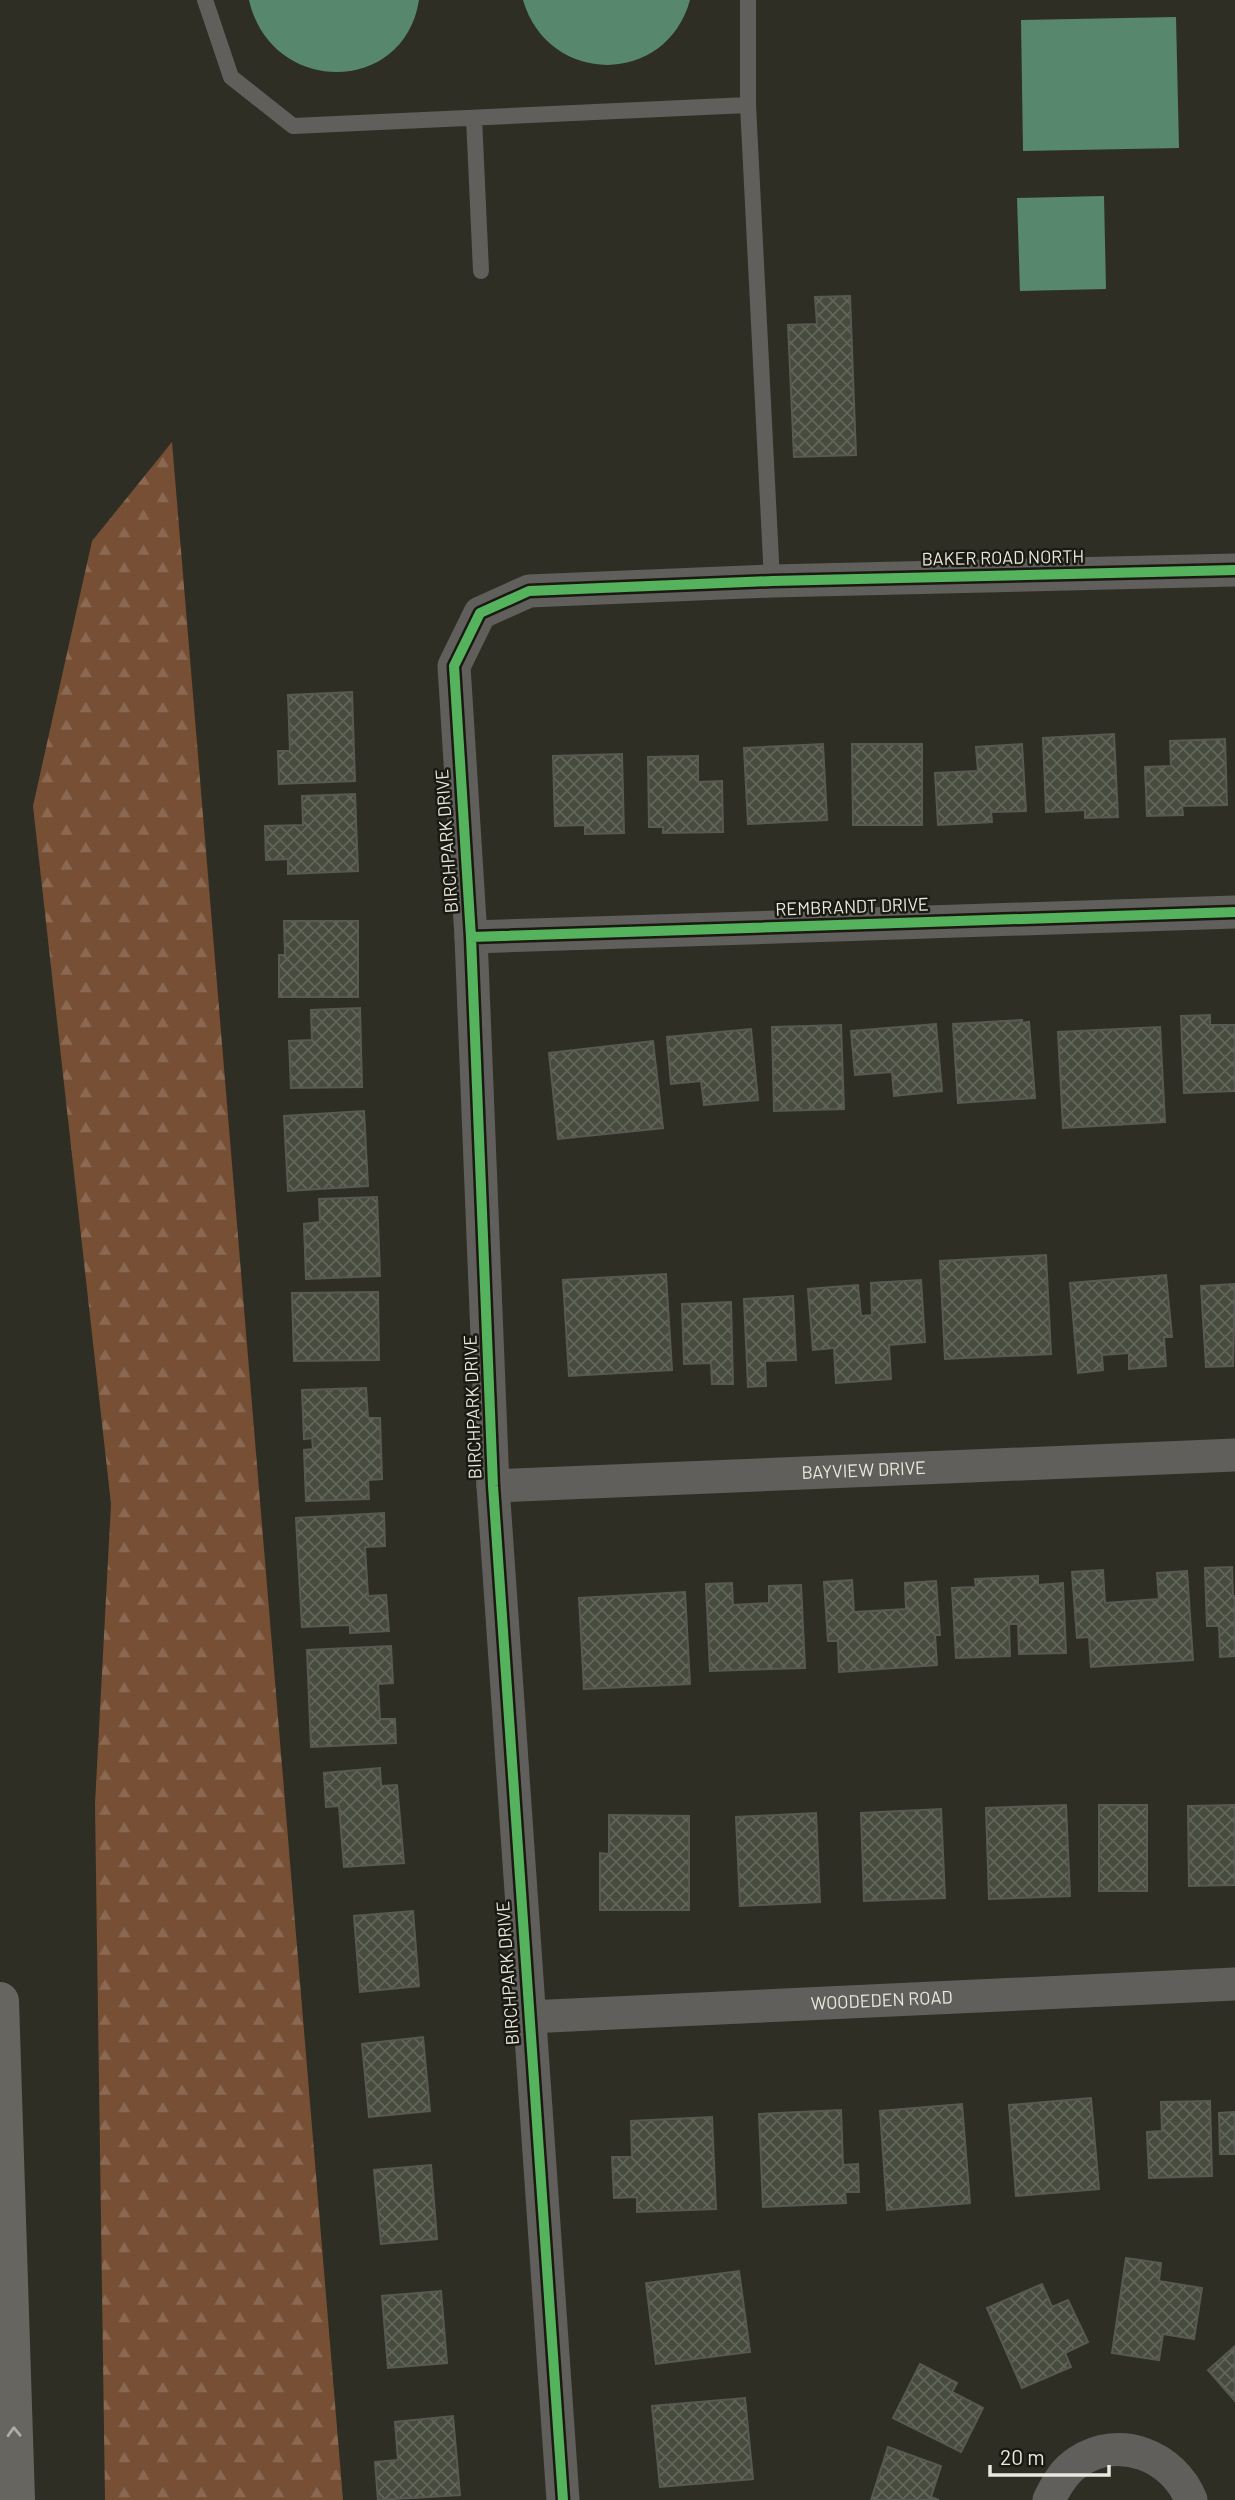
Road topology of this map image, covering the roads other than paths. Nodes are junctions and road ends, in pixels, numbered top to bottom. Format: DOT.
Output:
graph roads {
  1 [pos="205,0"];
  2 [pos="748,0"];
  3 [pos="748,105"];
  4 [pos="474,118"];
  5 [pos="481,271"];
  6 [pos="1235,570"];
  7 [pos="772,581"];
  8 [pos="1235,912"];
  9 [pos="471,937"];
  10 [pos="1235,1455"];
  11 [pos="493,1486"];
  12 [pos="1235,1984"];
  13 [pos="0,2001"];
  14 [pos="528,2017"];
  15 [pos="16,2500"];
  16 [pos="563,2500"];
  17 [pos="1049,2500"];
  18 [pos="1191,2500"];
  1 -- 4 [label="lane"];
  2 -- 3 [label="lane"];
  3 -- 4 [label="lane"];
  3 -- 7 [label="lane"];
  4 -- 5 [label="lane"];
  6 -- 7 [label="street, BAKER ROAD NORTH"];
  7 -- 9 [label="street, BIRCHPARK DRIVE"];
  8 -- 9 [label="street, REMBRANDT DRIVE"];
  9 -- 11 [label="street, BIRCHPARK DRIVE"];
  10 -- 11 [label="street, BAYVIEW DRIVE"];
  11 -- 14 [label="street, BIRCHPARK DRIVE"];
  12 -- 14 [label="street, WOODEDEN ROAD"];
  15 -- 13 [label="highway, one-way"];
  14 -- 16 [label="street, BIRCHPARK DRIVE"];
  17 -- 18 [label="street"];
}
